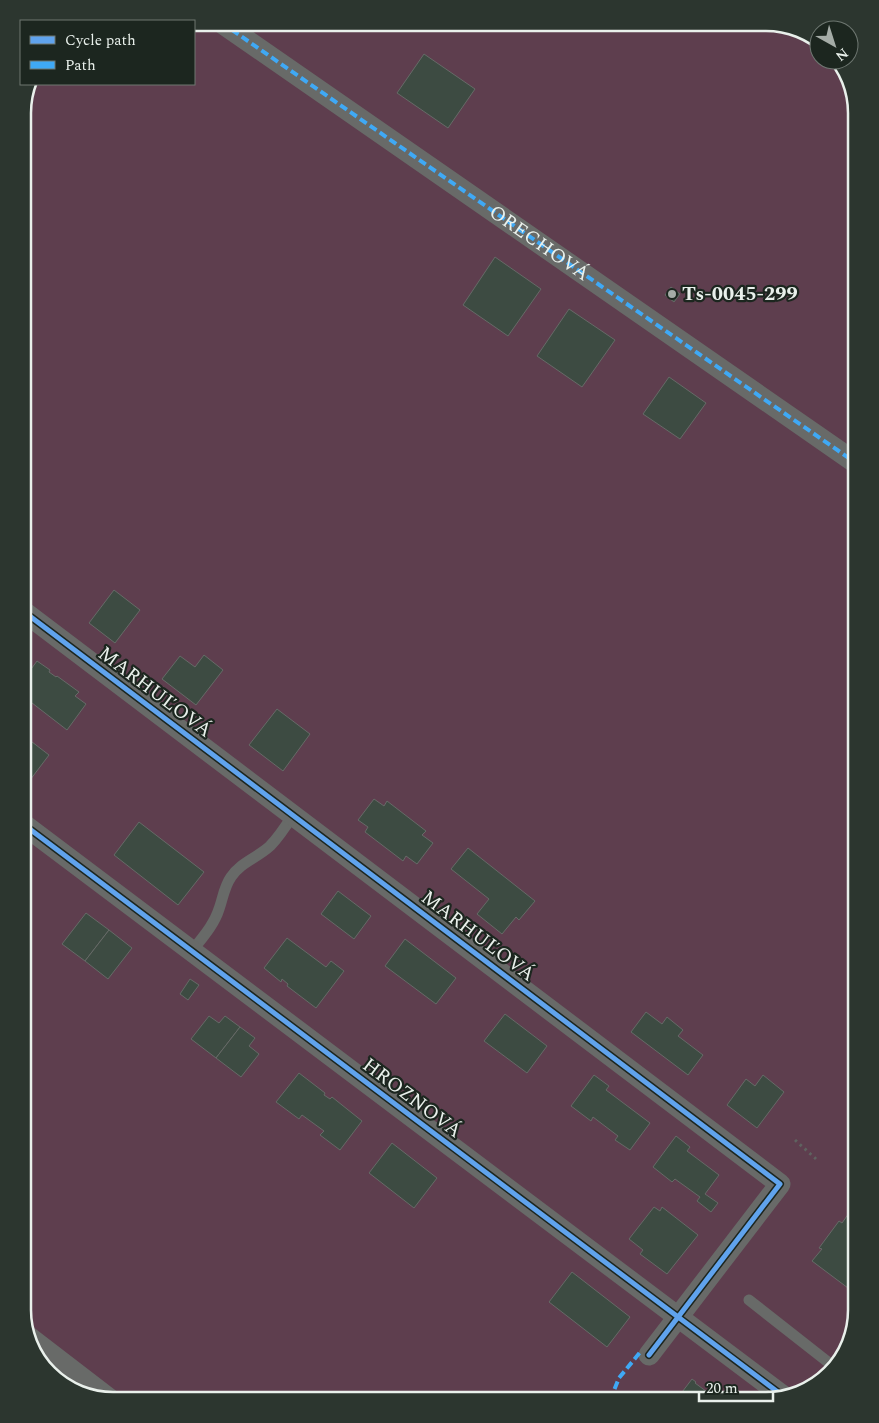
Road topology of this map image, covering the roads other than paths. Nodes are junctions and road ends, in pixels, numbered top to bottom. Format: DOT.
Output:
graph roads {
  1 [pos="235,31"];
  2 [pos="848,456"];
  3 [pos="31,617"];
  4 [pos="292,815"];
  5 [pos="31,830"];
  6 [pos="192,951"];
  7 [pos="749,1300"];
  8 [pos="678,1317"];
  9 [pos="40,1345"];
  10 [pos="649,1355"];
  11 [pos="829,1362"];
  12 [pos="98,1390"];
  13 [pos="776,1391"];
  1 -- 2 [label="street, ORECHOVÁ"];
  3 -- 4 [label="street, MARHUĽOVÁ"];
  4 -- 6 [label="lane"];
  4 -- 8 [label="street, MARHUĽOVÁ"];
  5 -- 6 [label="street, HROZNOVÁ"];
  6 -- 8 [label="street, HROZNOVÁ"];
  7 -- 11 [label="lane"];
  8 -- 10 [label="street"];
  8 -- 13 [label="street, HROZNOVÁ"];
  9 -- 12 [label="street"];
}
